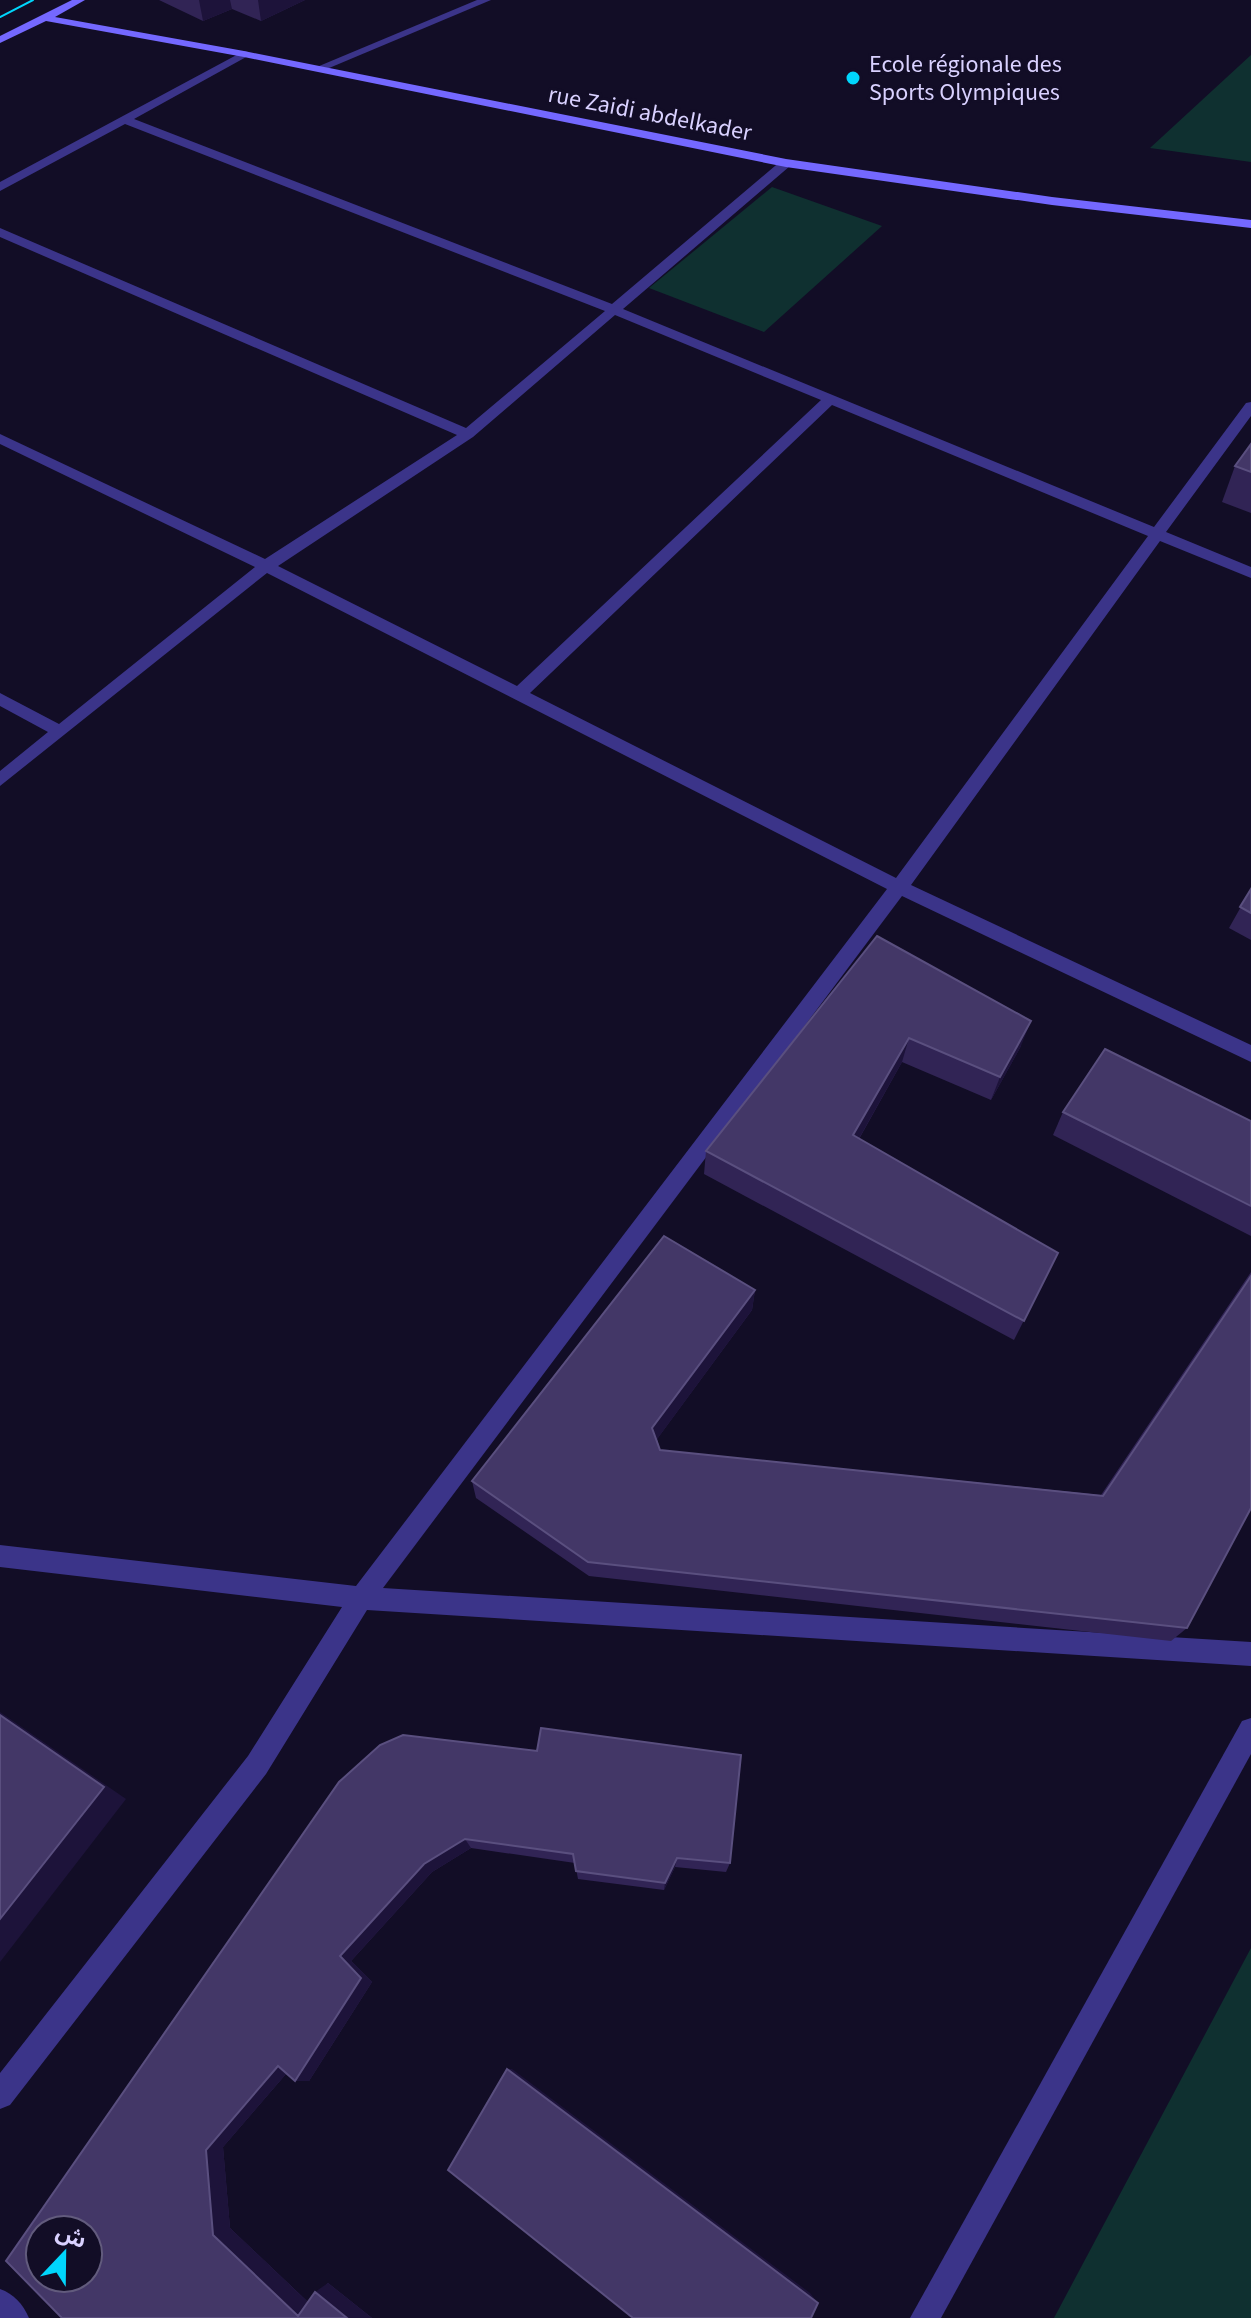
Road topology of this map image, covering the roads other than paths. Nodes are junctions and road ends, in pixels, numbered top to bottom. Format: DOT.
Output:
graph roads {
  1 [pos="80,0"];
  2 [pos="486,0"];
  3 [pos="45,18"];
  4 [pos="0,40"];
  5 [pos="244,54"];
  6 [pos="318,69"];
  7 [pos="124,119"];
  8 [pos="786,163"];
  9 [pos="0,187"];
  10 [pos="1251,224"];
  11 [pos="0,232"];
  12 [pos="612,309"];
  13 [pos="829,400"];
  14 [pos="1251,406"];
  15 [pos="468,434"];
  16 [pos="0,438"];
  17 [pos="1157,537"];
  18 [pos="266,566"];
  19 [pos="1251,573"];
  20 [pos="518,695"];
  21 [pos="0,699"];
  22 [pos="59,731"];
  23 [pos="0,780"];
  24 [pos="899,887"];
  25 [pos="1251,1054"];
  26 [pos="0,1556"];
  27 [pos="361,1598"];
  28 [pos="1251,1654"];
  29 [pos="1251,1730"];
  30 [pos="0,2095"];
  31 [pos="0,2303"];
  32 [pos="14,2318"];
  33 [pos="925,2318"];
  1 -- 3 [label="main road"];
  2 -- 6 [label="street"];
  3 -- 4 [label="main road"];
  3 -- 5 [label="main road, rue Zaidi abdelkader"];
  5 -- 6 [label="main road, rue Zaidi abdelkader"];
  5 -- 7 [label="street"];
  6 -- 8 [label="main road, rue Zaidi abdelkader"];
  7 -- 9 [label="street"];
  7 -- 12 [label="street"];
  8 -- 10 [label="main road, rue Zaidi abdelkader"];
  8 -- 12 [label="street"];
  11 -- 15 [label="street"];
  12 -- 13 [label="street"];
  12 -- 15 [label="street"];
  13 -- 17 [label="street"];
  13 -- 20 [label="street"];
  14 -- 17 [label="street"];
  15 -- 18 [label="street"];
  16 -- 18 [label="street"];
  17 -- 19 [label="street"];
  17 -- 24 [label="street"];
  18 -- 20 [label="street"];
  18 -- 22 [label="street"];
  20 -- 24 [label="street"];
  21 -- 22 [label="street"];
  22 -- 23 [label="street"];
  24 -- 25 [label="street"];
  24 -- 27 [label="street"];
  26 -- 27 [label="street"];
  27 -- 28 [label="street"];
  27 -- 30 [label="street"];
  29 -- 33 [label="street"];
  31 -- 32 [label="street"];
}
